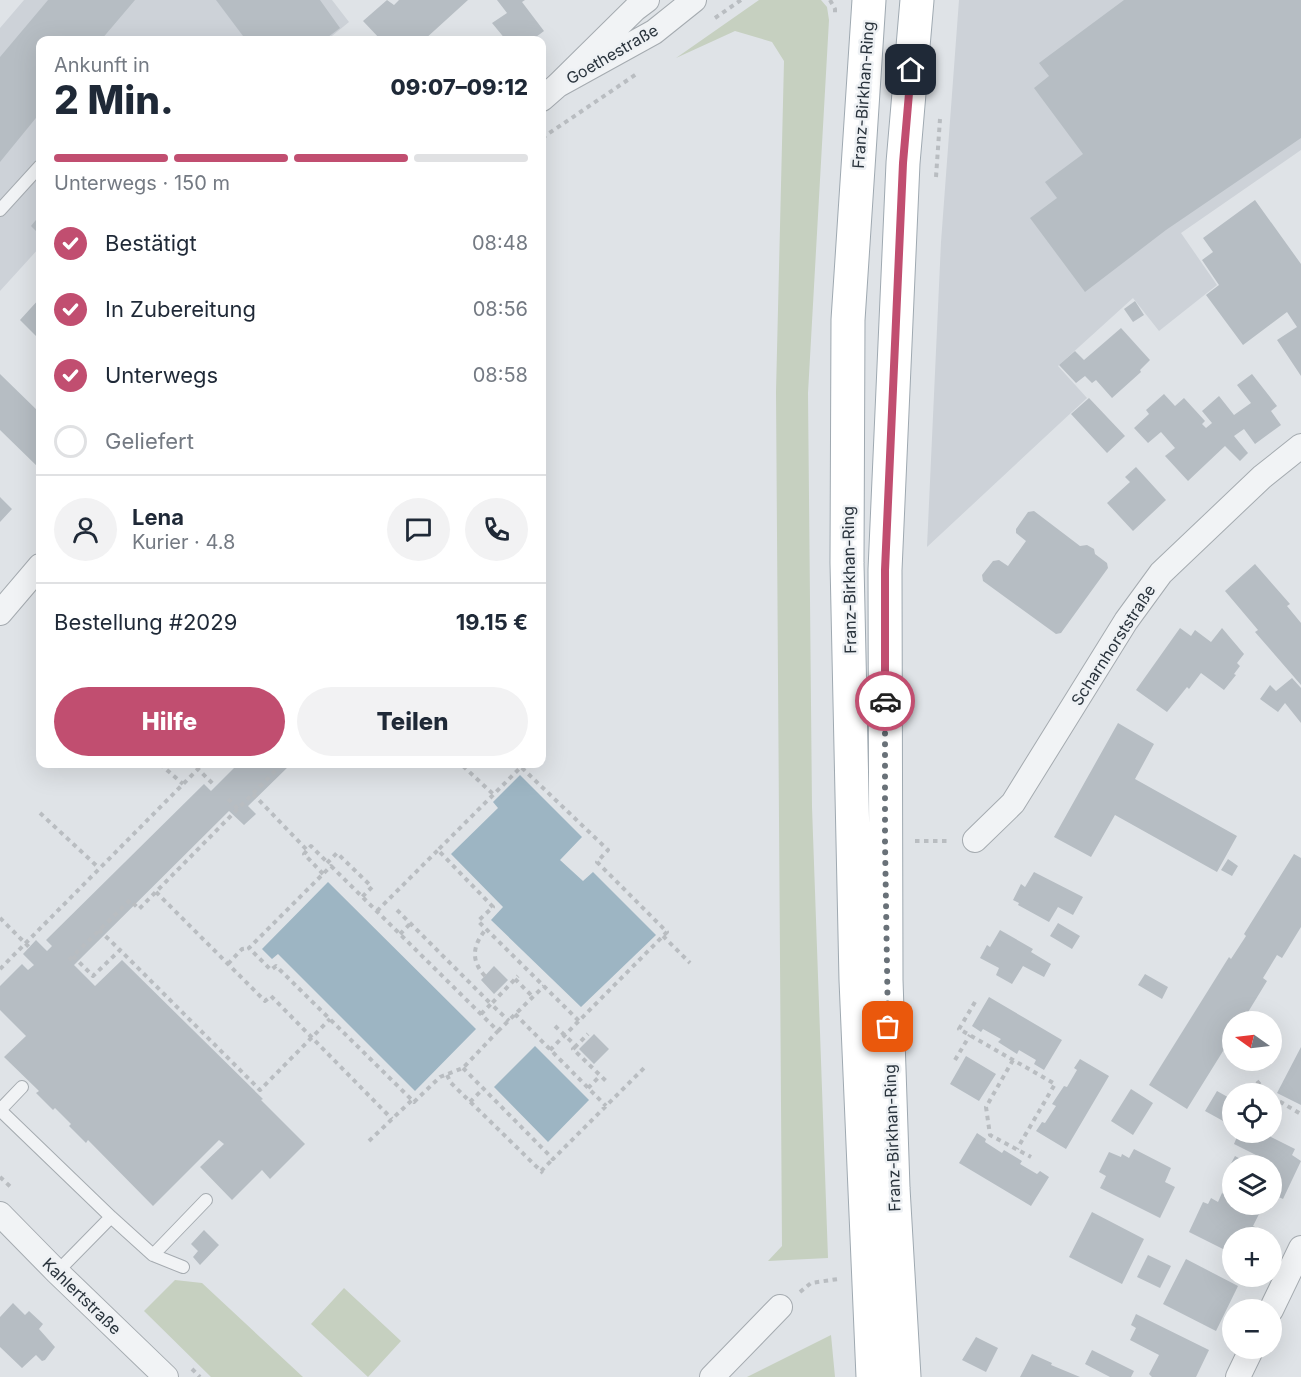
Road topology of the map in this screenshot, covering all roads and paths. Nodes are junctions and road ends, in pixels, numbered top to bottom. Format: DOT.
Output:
graph roads {
  1 [pos="647,0"];
  2 [pos="694,0"];
  3 [pos="850,0"];
  4 [pos="869,0"];
  5 [pos="917,0"];
  6 [pos="865,48"];
  7 [pos="550,92"];
  8 [pos="940,117"];
  9 [pos="36,170"];
  10 [pos="935,188"];
  11 [pos="0,210"];
  12 [pos="1301,446"];
  13 [pos="36,571"];
  14 [pos="0,613"];
  15 [pos="165,768"];
  16 [pos="278,768"];
  17 [pos="465,768"];
  18 [pos="519,768"];
  19 [pos="521,768"];
  20 [pos="183,784"];
  21 [pos="215,786"];
  22 [pos="253,794"];
  23 [pos="493,794"];
  24 [pos="228,799"];
  25 [pos="238,809"];
  26 [pos="40,813"];
  27 [pos="914,830"];
  28 [pos="975,840"];
  29 [pos="308,850"];
  30 [pos="438,850"];
  31 [pos="329,864"];
  32 [pos="99,868"];
  33 [pos="323,874"];
  34 [pos="156,892"];
  35 [pos="362,897"];
  36 [pos="397,910"];
  37 [pos="376,911"];
  38 [pos="0,918"];
  39 [pos="410,924"];
  40 [pos="486,929"];
  41 [pos="99,930"];
  42 [pos="400,934"];
  43 [pos="663,936"];
  44 [pos="25,942"];
  45 [pos="29,947"];
  46 [pos="249,948"];
  47 [pos="120,950"];
  48 [pos="73,956"];
  49 [pos="69,960"];
  50 [pos="690,963"];
  51 [pos="228,964"];
  52 [pos="0,969"];
  53 [pos="485,976"];
  54 [pos="544,986"];
  55 [pos="533,997"];
  56 [pos="975,1002"];
  57 [pos="491,1004"];
  58 [pos="482,1014"];
  59 [pos="515,1014"];
  60 [pos="330,1019"];
  61 [pos="509,1021"];
  62 [pos="579,1021"];
  63 [pos="555,1026"];
  64 [pos="498,1031"];
  65 [pos="588,1034"];
  66 [pos="564,1035"];
  67 [pos="970,1035"];
  68 [pos="312,1038"];
  69 [pos="576,1046"];
  70 [pos="550,1050"];
  71 [pos="956,1060"];
  72 [pos="1013,1060"];
  73 [pos="463,1068"];
  74 [pos="644,1068"];
  75 [pos="447,1075"];
  76 [pos="600,1076"];
  77 [pos="606,1081"];
  78 [pos="22,1087"];
  79 [pos="588,1088"];
  80 [pos="483,1089"];
  81 [pos="412,1100"];
  82 [pos="470,1102"];
  83 [pos="1282,1103"];
  84 [pos="606,1106"];
  85 [pos="1301,1114"];
  86 [pos="392,1119"];
  87 [pos="369,1142"];
  88 [pos="1017,1149"];
  89 [pos="1031,1156"];
  90 [pos="553,1159"];
  91 [pos="206,1200"];
  92 [pos="0,1214"];
  93 [pos="111,1218"];
  94 [pos="1301,1248"];
  95 [pos="153,1255"];
  96 [pos="183,1267"];
  97 [pos="57,1272"];
  98 [pos="838,1279"];
  99 [pos="1276,1299"];
  100 [pos="780,1307"];
  101 [pos="1247,1359"];
  102 [pos="162,1376"];
  103 [pos="712,1377"];
  104 [pos="873,1377"];
  105 [pos="904,1377"];
  106 [pos="1238,1377"];
  1 -- 7 [label="street, Goethestraße"];
  2 -- 7 [label="street, Goethestraße"];
  3 -- 6 [label="street"];
  4 -- 6 [label="main road, Franz-Birkhan-Ring"];
  5 -- 105 [label="main road, Franz-Birkhan-Ring"];
  6 -- 104 [label="main road, Franz-Birkhan-Ring"];
  8 -- 10 [label="path"];
  9 -- 11 [label="lane"];
  12 -- 28 [label="street, Scharnhorststraße"];
  13 -- 14 [label="street"];
  15 -- 20 [label="path"];
  16 -- 22 [label="path"];
  17 -- 23 [label="path"];
  18 -- 23 [label="path"];
  19 -- 43 [label="path"];
  20 -- 21 [label="path"];
  20 -- 32 [label="path"];
  22 -- 25 [label="path"];
  22 -- 29 [label="path"];
  23 -- 30 [label="path"];
  24 -- 25 [label="path"];
  25 -- 34 [label="path"];
  26 -- 32 [label="path"];
  27 -- 28 [label="path"];
  29 -- 31 [label="path"];
  29 -- 33 [label="path"];
  30 -- 37 [label="path"];
  30 -- 40 [label="path"];
  31 -- 33 [label="path"];
  31 -- 35 [label="path"];
  31 -- 35 [label="path"];
  32 -- 44 [label="path"];
  33 -- 46 [label="path"];
  34 -- 41 [label="path"];
  34 -- 51 [label="path"];
  35 -- 37 [label="path"];
  36 -- 39 [label="path"];
  37 -- 42 [label="path"];
  38 -- 44 [label="path"];
  39 -- 42 [label="path"];
  39 -- 57 [label="path"];
  40 -- 53 [label="path"];
  40 -- 54 [label="path"];
  41 -- 47 [label="path"];
  41 -- 48 [label="path"];
  42 -- 58 [label="path"];
  43 -- 50 [label="path"];
  43 -- 62 [label="path"];
  44 -- 45 [label="path"];
  44 -- 52 [label="path"];
  46 -- 51 [label="path"];
  46 -- 60 [label="path"];
  47 -- 48 [label="path"];
  47 -- 68 [label="path"];
  48 -- 49 [label="path"];
  51 -- 68 [label="path"];
  54 -- 55 [label="path"];
  54 -- 62 [label="path"];
  55 -- 57 [label="path"];
  55 -- 59 [label="path"];
  56 -- 67 [label="path"];
  57 -- 58 [label="path"];
  57 -- 61 [label="path"];
  58 -- 64 [label="path"];
  59 -- 61 [label="path"];
  59 -- 70 [label="path"];
  60 -- 68 [label="path"];
  60 -- 81 [label="path"];
  61 -- 64 [label="path"];
  62 -- 66 [label="path"];
  63 -- 66 [label="path"];
  64 -- 73 [label="path"];
  65 -- 69 [label="path"];
  66 -- 69 [label="path"];
  66 -- 70 [label="path"];
  67 -- 71 [label="path"];
  67 -- 72 [label="path"];
  68 -- 86 [label="path"];
  69 -- 76 [label="path"];
  70 -- 79 [label="path"];
  72 -- 88 [label="path"];
  72 -- 88 [label="path"];
  73 -- 75 [label="path"];
  73 -- 80 [label="path"];
  74 -- 84 [label="path"];
  75 -- 81 [label="path"];
  75 -- 82 [label="path"];
  76 -- 77 [label="path"];
  76 -- 79 [label="path"];
  78 -- 93 [label="lane"];
  79 -- 84 [label="path"];
  80 -- 82 [label="path"];
  80 -- 90 [label="path"];
  81 -- 86 [label="path"];
  82 -- 90 [label="path"];
  83 -- 85 [label="path"];
  84 -- 90 [label="path"];
  86 -- 87 [label="path"];
  88 -- 89 [label="path"];
  91 -- 95 [label="lane"];
  92 -- 97 [label="street, Kahlertstraße"];
  93 -- 95 [label="lane"];
  93 -- 97 [label="lane"];
  94 -- 99 [label="street"];
  95 -- 96 [label="lane"];
  97 -- 102 [label="street, Kahlertstraße"];
  98 -- 100 [label="path"];
  100 -- 103 [label="street"];
  101 -- 106 [label="street"];
}
